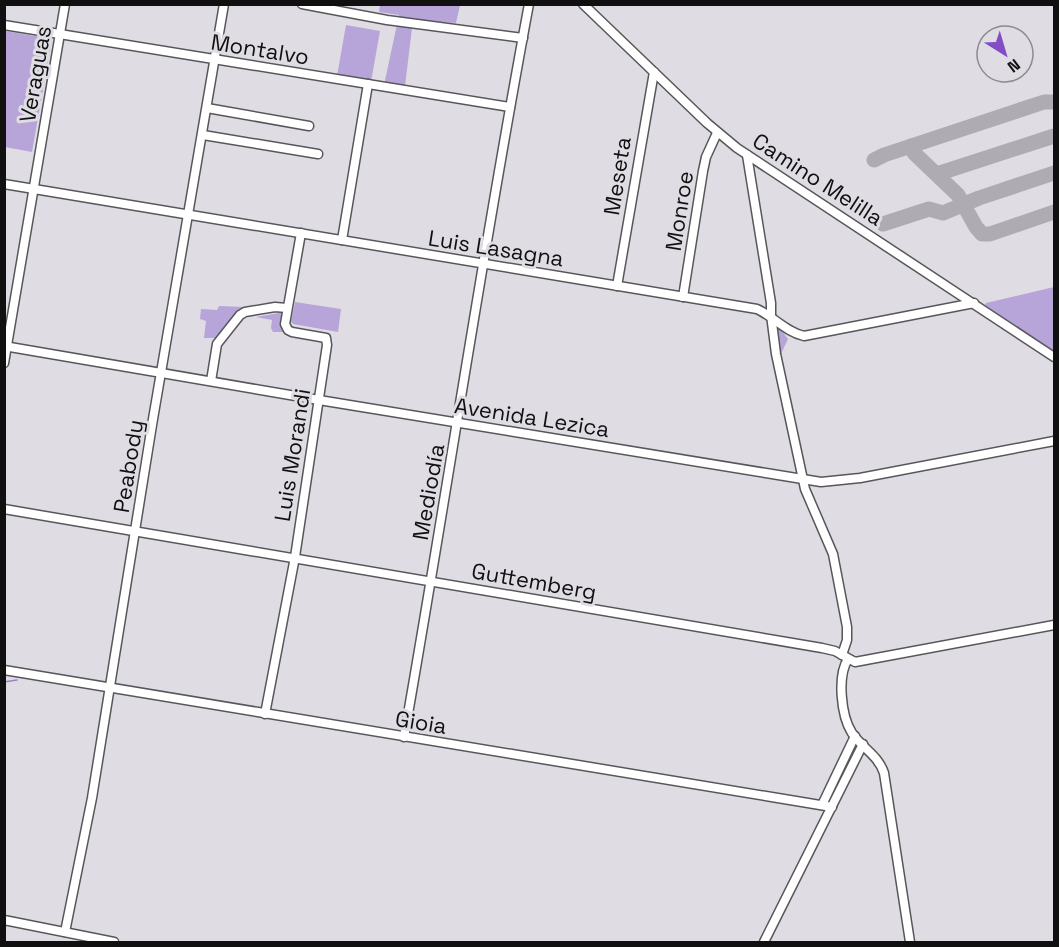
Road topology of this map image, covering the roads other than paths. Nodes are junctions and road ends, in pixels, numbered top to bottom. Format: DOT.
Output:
graph roads {
  1 [pos="65,4"];
  2 [pos="224,4"];
  3 [pos="302,4"];
  4 [pos="529,4"];
  5 [pos="584,4"];
  6 [pos="4,25"];
  7 [pos="59,35"];
  8 [pos="523,38"];
  9 [pos="215,60"];
  10 [pos="654,72"];
  11 [pos="368,84"];
  12 [pos="510,107"];
  13 [pos="207,108"];
  14 [pos="309,126"];
  15 [pos="717,133"];
  16 [pos="203,135"];
  17 [pos="318,154"];
  18 [pos="747,154"];
  19 [pos="4,184"];
  20 [pos="34,188"];
  21 [pos="189,214"];
  22 [pos="301,233"];
  23 [pos="342,240"];
  24 [pos="484,264"];
  25 [pos="617,286"];
  26 [pos="683,297"];
  27 [pos="974,303"];
  28 [pos="287,308"];
  29 [pos="771,315"];
  30 [pos="6,347"];
  31 [pos="1054,357"];
  32 [pos="4,363"];
  33 [pos="162,373"];
  34 [pos="211,381"];
  35 [pos="319,400"];
  36 [pos="458,423"];
  37 [pos="1054,441"];
  38 [pos="804,480"];
  39 [pos="4,509"];
  40 [pos="136,531"];
  41 [pos="295,557"];
  42 [pos="431,582"];
  43 [pos="1054,625"];
  44 [pos="845,657"];
  45 [pos="4,670"];
  46 [pos="108,687"];
  47 [pos="265,714"];
  48 [pos="855,736"];
  49 [pos="404,737"];
  50 [pos="863,744"];
  51 [pos="822,805"];
  52 [pos="832,807"];
  53 [pos="4,920"];
  54 [pos="65,932"];
  55 [pos="114,942"];
  56 [pos="764,942"];
  57 [pos="910,942"];
  1 -- 7 [label="street, Veraguas"];
  2 -- 9 [label="street, Peabody"];
  3 -- 8 [label="street"];
  4 -- 8 [label="street, Mediodía"];
  5 -- 10 [label="street, Camino Melilla"];
  6 -- 7 [label="street, Montalvo"];
  7 -- 9 [label="street, Montalvo"];
  7 -- 20 [label="street, Veraguas"];
  8 -- 12 [label="street, Mediodía"];
  9 -- 11 [label="street, Montalvo"];
  9 -- 13 [label="street, Peabody"];
  10 -- 15 [label="street, Camino Melilla"];
  10 -- 25 [label="street, Meseta"];
  11 -- 12 [label="street, Montalvo"];
  11 -- 23 [label="street"];
  12 -- 24 [label="street, Mediodía"];
  13 -- 14 [label="street"];
  13 -- 16 [label="street, Peabody"];
  15 -- 18 [label="street, Camino Melilla"];
  15 -- 26 [label="street, Monroe"];
  16 -- 17 [label="street"];
  16 -- 21 [label="street, Peabody"];
  18 -- 27 [label="street, Camino Melilla"];
  18 -- 29 [label="street"];
  19 -- 20 [label="street, Luis Lasagna"];
  20 -- 21 [label="street, Luis Lasagna"];
  20 -- 30 [label="street, Veraguas"];
  21 -- 22 [label="street, Luis Lasagna"];
  21 -- 33 [label="street, Peabody"];
  22 -- 23 [label="street, Luis Lasagna"];
  22 -- 28 [label="street, Luis Morandi"];
  23 -- 24 [label="street, Luis Lasagna"];
  24 -- 25 [label="street, Luis Lasagna"];
  24 -- 36 [label="street, Mediodía"];
  25 -- 26 [label="street, Luis Lasagna"];
  26 -- 29 [label="street, Luis Lasagna"];
  27 -- 29 [label="street, Luis Lasagna"];
  27 -- 31 [label="street, Camino Melilla"];
  28 -- 34 [label="street"];
  28 -- 35 [label="street, Luis Morandi"];
  29 -- 38 [label="street"];
  30 -- 32 [label="street, Veraguas"];
  30 -- 33 [label="street, Avenida Lezica"];
  33 -- 34 [label="street, Avenida Lezica"];
  33 -- 40 [label="street, Peabody"];
  34 -- 35 [label="street, Avenida Lezica"];
  35 -- 36 [label="street, Avenida Lezica"];
  35 -- 41 [label="street, Luis Morandi"];
  36 -- 38 [label="street, Avenida Lezica"];
  36 -- 42 [label="street, Mediodía"];
  37 -- 38 [label="street, Avenida Lezica"];
  38 -- 44 [label="street"];
  39 -- 40 [label="street, Guttemberg"];
  40 -- 41 [label="street, Guttemberg"];
  40 -- 46 [label="street, Peabody"];
  41 -- 42 [label="street, Guttemberg"];
  41 -- 47 [label="street, Luis Morandi"];
  42 -- 44 [label="street, Guttemberg"];
  42 -- 49 [label="street, Mediodía"];
  43 -- 44 [label="street, Guttemberg"];
  44 -- 48 [label="street"];
  45 -- 46 [label="street, Gioia"];
  46 -- 47 [label="street, Gioia"];
  46 -- 54 [label="street, Peabody"];
  47 -- 49 [label="street, Gioia"];
  48 -- 50 [label="street"];
  48 -- 51 [label="street"];
  49 -- 51 [label="street, Gioia"];
  50 -- 52 [label="street"];
  50 -- 57 [label="street"];
  51 -- 52 [label="street, Gioia"];
  52 -- 56 [label="street"];
  53 -- 54 [label="street"];
  54 -- 55 [label="street"];
}
